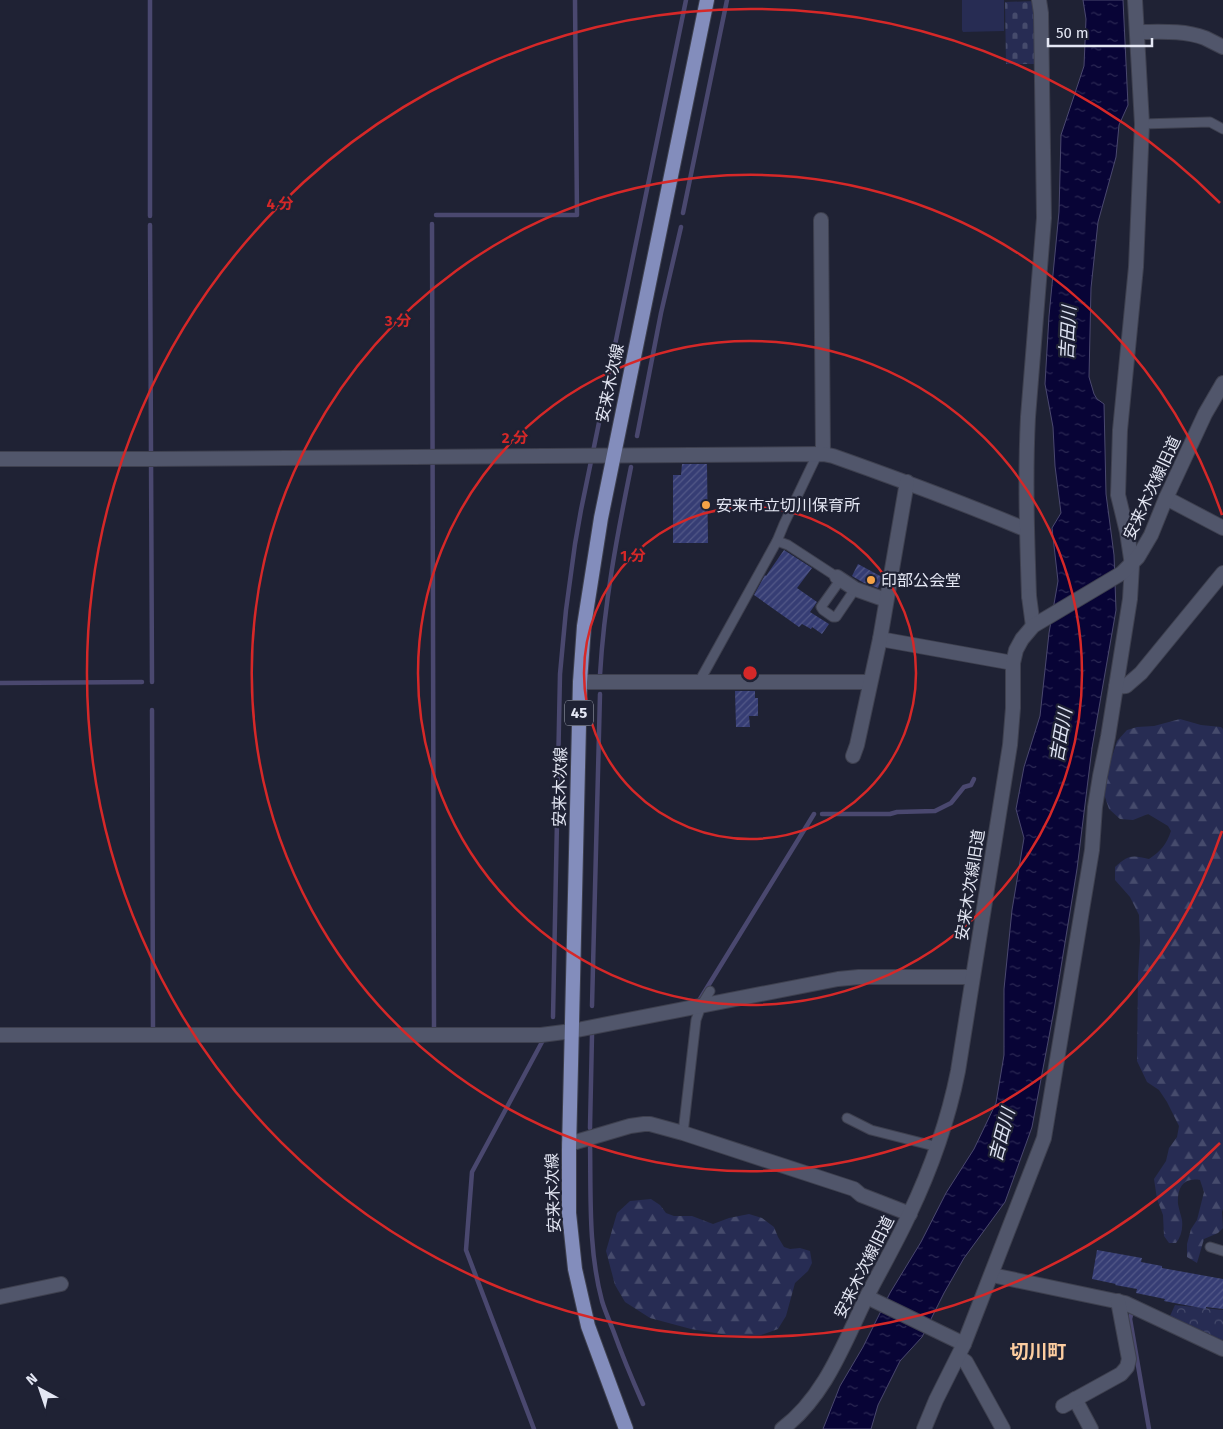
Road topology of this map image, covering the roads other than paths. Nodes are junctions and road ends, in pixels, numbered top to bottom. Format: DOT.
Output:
graph roads {
  1 [pos="707,0"];
  2 [pos="1039,0"];
  3 [pos="1135,0"];
  4 [pos="1137,32"];
  5 [pos="1223,47"];
  6 [pos="1142,124"];
  7 [pos="1223,129"];
  8 [pos="821,220"];
  9 [pos="1223,383"];
  10 [pos="819,453"];
  11 [pos="614,454"];
  12 [pos="0,459"];
  13 [pos="907,482"];
  14 [pos="1166,498"];
  15 [pos="1223,528"];
  16 [pos="1027,530"];
  17 [pos="777,541"];
  18 [pos="1127,569"];
  19 [pos="839,578"];
  20 [pos="1221,579"];
  21 [pos="855,589"];
  22 [pos="886,600"];
  23 [pos="1035,624"];
  24 [pos="880,639"];
  25 [pos="1013,663"];
  26 [pos="580,682"];
  27 [pos="699,682"];
  28 [pos="869,682"];
  29 [pos="1116,687"];
  30 [pos="853,756"];
  31 [pos="972,977"];
  32 [pos="710,991"];
  33 [pos="701,1006"];
  34 [pos="572,1031"];
  35 [pos="0,1035"];
  36 [pos="847,1118"];
  37 [pos="683,1132"];
  38 [pos="569,1144"];
  39 [pos="938,1147"];
  40 [pos="910,1214"];
  41 [pos="1210,1247"];
  42 [pos="1223,1251"];
  43 [pos="992,1275"];
  44 [pos="61,1284"];
  45 [pos="0,1298"];
  46 [pos="873,1299"];
  47 [pos="1118,1301"];
  48 [pos="960,1347"];
  49 [pos="1223,1349"];
  50 [pos="1075,1399"];
  51 [pos="1063,1406"];
  52 [pos="626,1429"];
  53 [pos="783,1429"];
  54 [pos="924,1429"];
  55 [pos="1003,1429"];
  56 [pos="1091,1429"];
  1 -- 11 [label="main road, 安来木次線 / 45"];
  2 -- 16 [label="street"];
  3 -- 4 [label="street"];
  4 -- 5 [label="street"];
  4 -- 6 [label="street"];
  6 -- 7 [label="lane"];
  6 -- 18 [label="street"];
  8 -- 10 [label="street"];
  9 -- 14 [label="street, 安来木次線旧道"];
  10 -- 11 [label="street"];
  10 -- 13 [label="street"];
  10 -- 17 [label="lane"];
  11 -- 12 [label="street"];
  11 -- 26 [label="main road, 安来木次線 / 45"];
  13 -- 16 [label="street"];
  13 -- 22 [label="street"];
  14 -- 15 [label="street"];
  14 -- 18 [label="street, 安来木次線旧道"];
  16 -- 23 [label="street"];
  17 -- 19 [label="lane"];
  17 -- 27 [label="lane"];
  18 -- 23 [label="street, 安来木次線旧道"];
  18 -- 29 [label="street"];
  19 -- 21 [label="street"];
  19 -- 21 [label="lane"];
  20 -- 29 [label="street"];
  21 -- 22 [label="street"];
  22 -- 24 [label="street"];
  23 -- 25 [label="street, 安来木次線旧道"];
  24 -- 25 [label="street"];
  24 -- 28 [label="street"];
  25 -- 31 [label="street, 安来木次線旧道"];
  26 -- 27 [label="street"];
  26 -- 34 [label="main road, 安来木次線 / 45"];
  27 -- 28 [label="street"];
  28 -- 30 [label="street"];
  29 -- 43 [label="street"];
  31 -- 33 [label="street"];
  31 -- 39 [label="street, 安来木次線旧道"];
  32 -- 33 [label="lane"];
  33 -- 34 [label="street"];
  33 -- 37 [label="lane"];
  34 -- 35 [label="street"];
  34 -- 38 [label="main road, 安来木次線 / 45"];
  36 -- 39 [label="lane"];
  37 -- 38 [label="street"];
  37 -- 40 [label="street"];
  38 -- 52 [label="main road, 安来木次線 / 45"];
  39 -- 40 [label="street, 安来木次線旧道"];
  40 -- 46 [label="street, 安来木次線旧道"];
  41 -- 42 [label="lane"];
  43 -- 47 [label="street"];
  43 -- 48 [label="street"];
  44 -- 45 [label="street"];
  46 -- 48 [label="street"];
  46 -- 53 [label="street, 安来木次線旧道"];
  47 -- 49 [label="street"];
  47 -- 50 [label="street"];
  48 -- 54 [label="street"];
  48 -- 55 [label="street"];
  50 -- 51 [label="street"];
  50 -- 56 [label="street"];
}
